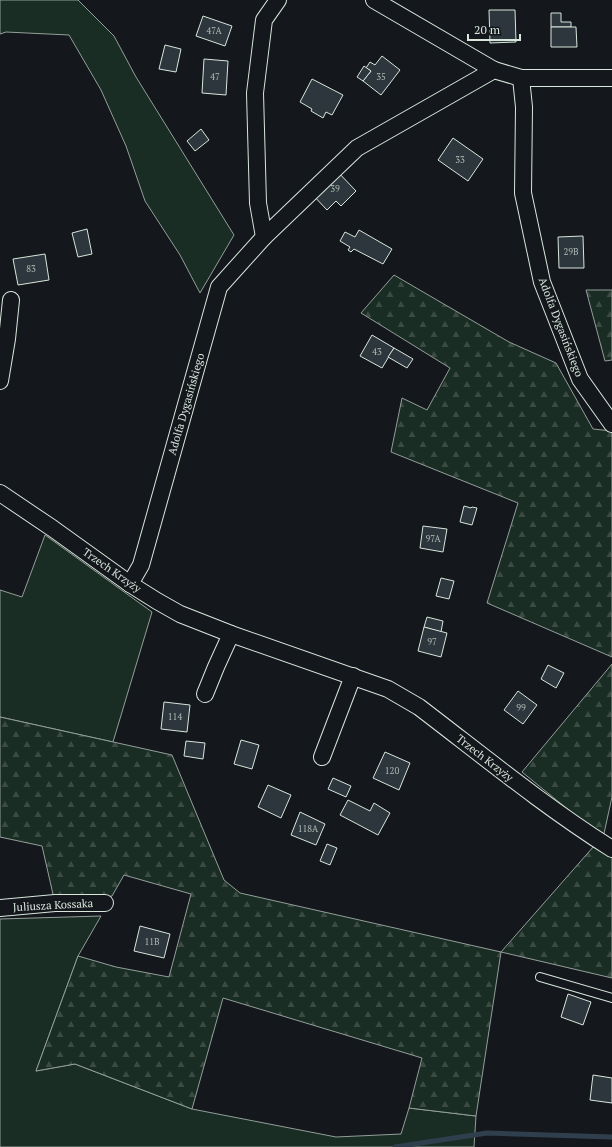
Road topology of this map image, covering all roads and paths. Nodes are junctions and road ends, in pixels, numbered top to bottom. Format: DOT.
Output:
graph roads {
  1 [pos="278,0"];
  2 [pos="374,0"];
  3 [pos="494,70"];
  4 [pos="521,78"];
  5 [pos="612,78"];
  6 [pos="264,237"];
  7 [pos="11,300"];
  8 [pos="0,381"];
  9 [pos="612,424"];
  10 [pos="0,493"];
  11 [pos="130,584"];
  12 [pos="232,634"];
  13 [pos="353,676"];
  14 [pos="205,694"];
  15 [pos="322,757"];
  16 [pos="612,849"];
  17 [pos="105,903"];
  18 [pos="0,908"];
  19 [pos="540,977"];
  20 [pos="612,998"];
  1 -- 6 [label="street"];
  2 -- 3 [label="street"];
  3 -- 4 [label="street"];
  3 -- 6 [label="street, Adolfa Dygasińskiego"];
  4 -- 5 [label="street"];
  4 -- 9 [label="street, Adolfa Dygasińskiego"];
  6 -- 11 [label="street, Adolfa Dygasińskiego"];
  7 -- 8 [label="street"];
  10 -- 11 [label="street, Trzech Krzyży"];
  11 -- 12 [label="street, Trzech Krzyży"];
  12 -- 13 [label="street, Trzech Krzyży"];
  12 -- 14 [label="street"];
  13 -- 15 [label="street"];
  13 -- 16 [label="street, Trzech Krzyży"];
  17 -- 18 [label="street, Juliusza Kossaka"];
  19 -- 20 [label="lane"];
}
